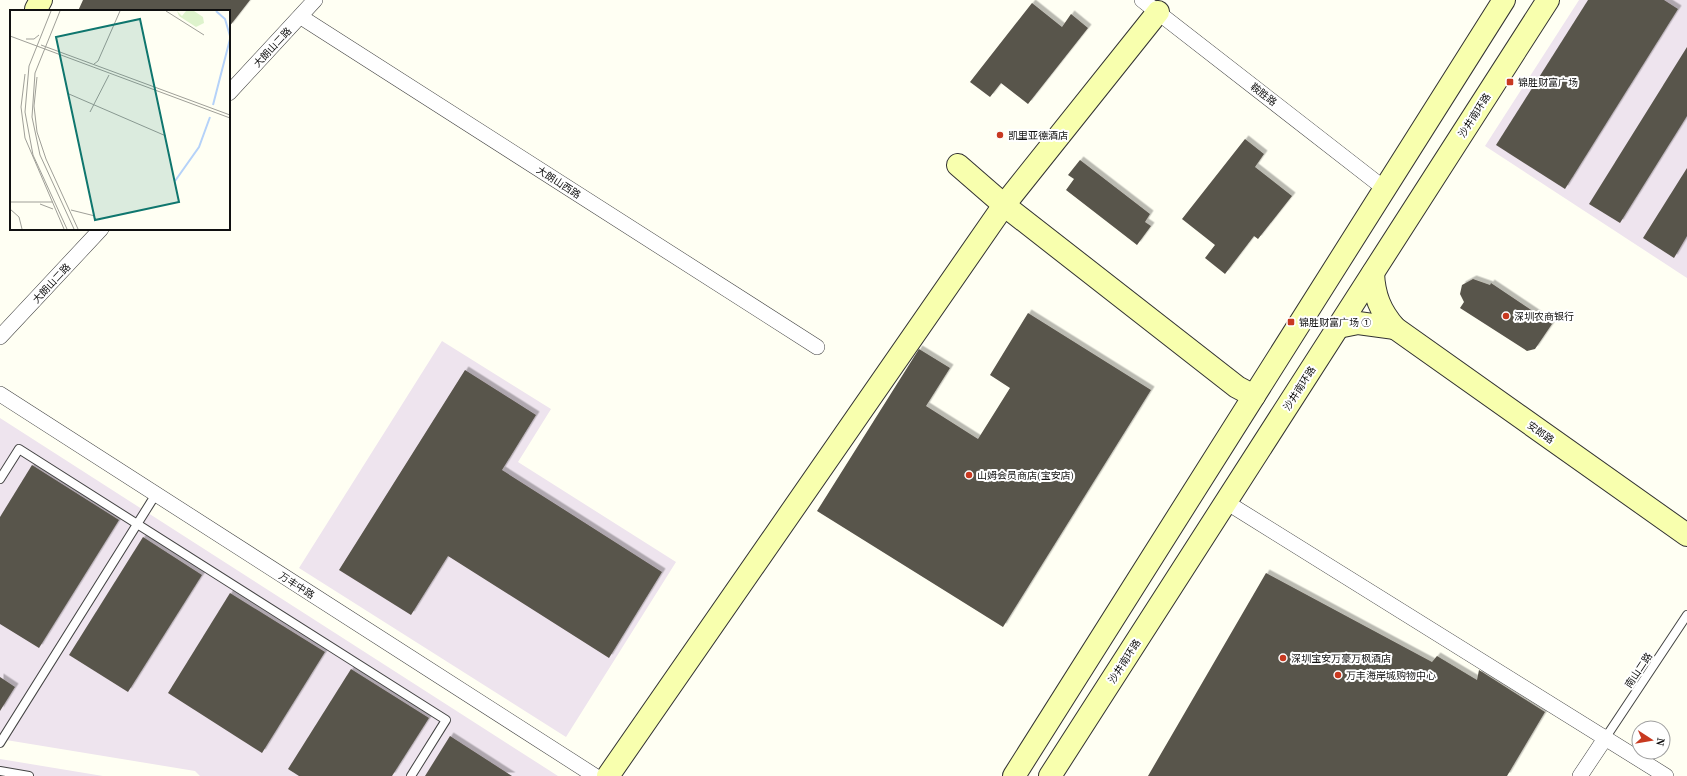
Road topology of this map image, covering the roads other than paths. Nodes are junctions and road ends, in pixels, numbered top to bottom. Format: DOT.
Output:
graph roads {
  1 [pos="315,0"];
  2 [pos="1504,0"];
  3 [pos="1548,0"];
  4 [pos="1150,6"];
  5 [pos="301,17"];
  6 [pos="230,92"];
  7 [pos="958,164"];
  8 [pos="1385,189"];
  9 [pos="1004,205"];
  10 [pos="100,230"];
  11 [pos="1373,273"];
  12 [pos="1338,328"];
  13 [pos="1395,328"];
  14 [pos="0,337"];
  15 [pos="817,347"];
  16 [pos="0,394"];
  17 [pos="1254,396"];
  18 [pos="0,479"];
  19 [pos="156,494"];
  20 [pos="1226,502"];
  21 [pos="137,524"];
  22 [pos="1687,535"];
  23 [pos="1687,614"];
  24 [pos="1606,737"];
  25 [pos="0,743"];
  26 [pos="0,771"];
  27 [pos="28,776"];
  28 [pos="411,776"];
  29 [pos="595,776"];
  30 [pos="608,776"];
  31 [pos="1014,776"];
  32 [pos="1050,776"];
  33 [pos="1580,776"];
  34 [pos="1666,776"];
  1 -- 5 [label="street, 大朗山二路"];
  2 -- 8 [label="main road"];
  3 -- 11 [label="main road, 沙井南环路"];
  4 -- 8 [label="street, 鞍胜路"];
  4 -- 9 [label="main road"];
  5 -- 6 [label="street, 大朗山二路"];
  5 -- 15 [label="street, 大朗山西路"];
  7 -- 9 [label="main road"];
  8 -- 17 [label="main road"];
  9 -- 17 [label="main road"];
  9 -- 30 [label="main road"];
  10 -- 14 [label="street, 大朗山二路"];
  11 -- 12 [label="main road, 沙井南环路"];
  11 -- 13 [label="main road, 安郎路"];
  12 -- 13 [label="main road, 安郎路"];
  12 -- 20 [label="main road, 沙井南环路"];
  13 -- 22 [label="main road, 安郎路"];
  16 -- 19 [label="street, 万丰中路"];
  17 -- 31 [label="main road"];
  18 -- 21 [label="lane"];
  19 -- 21 [label="lane"];
  19 -- 29 [label="street, 万丰中路"];
  20 -- 24 [label="street"];
  20 -- 32 [label="main road, 沙井南环路"];
  21 -- 25 [label="lane"];
  21 -- 28 [label="lane"];
  23 -- 24 [label="lane, 南山二路"];
  24 -- 33 [label="street"];
  24 -- 34 [label="street"];
  26 -- 27 [label="lane"];
}
